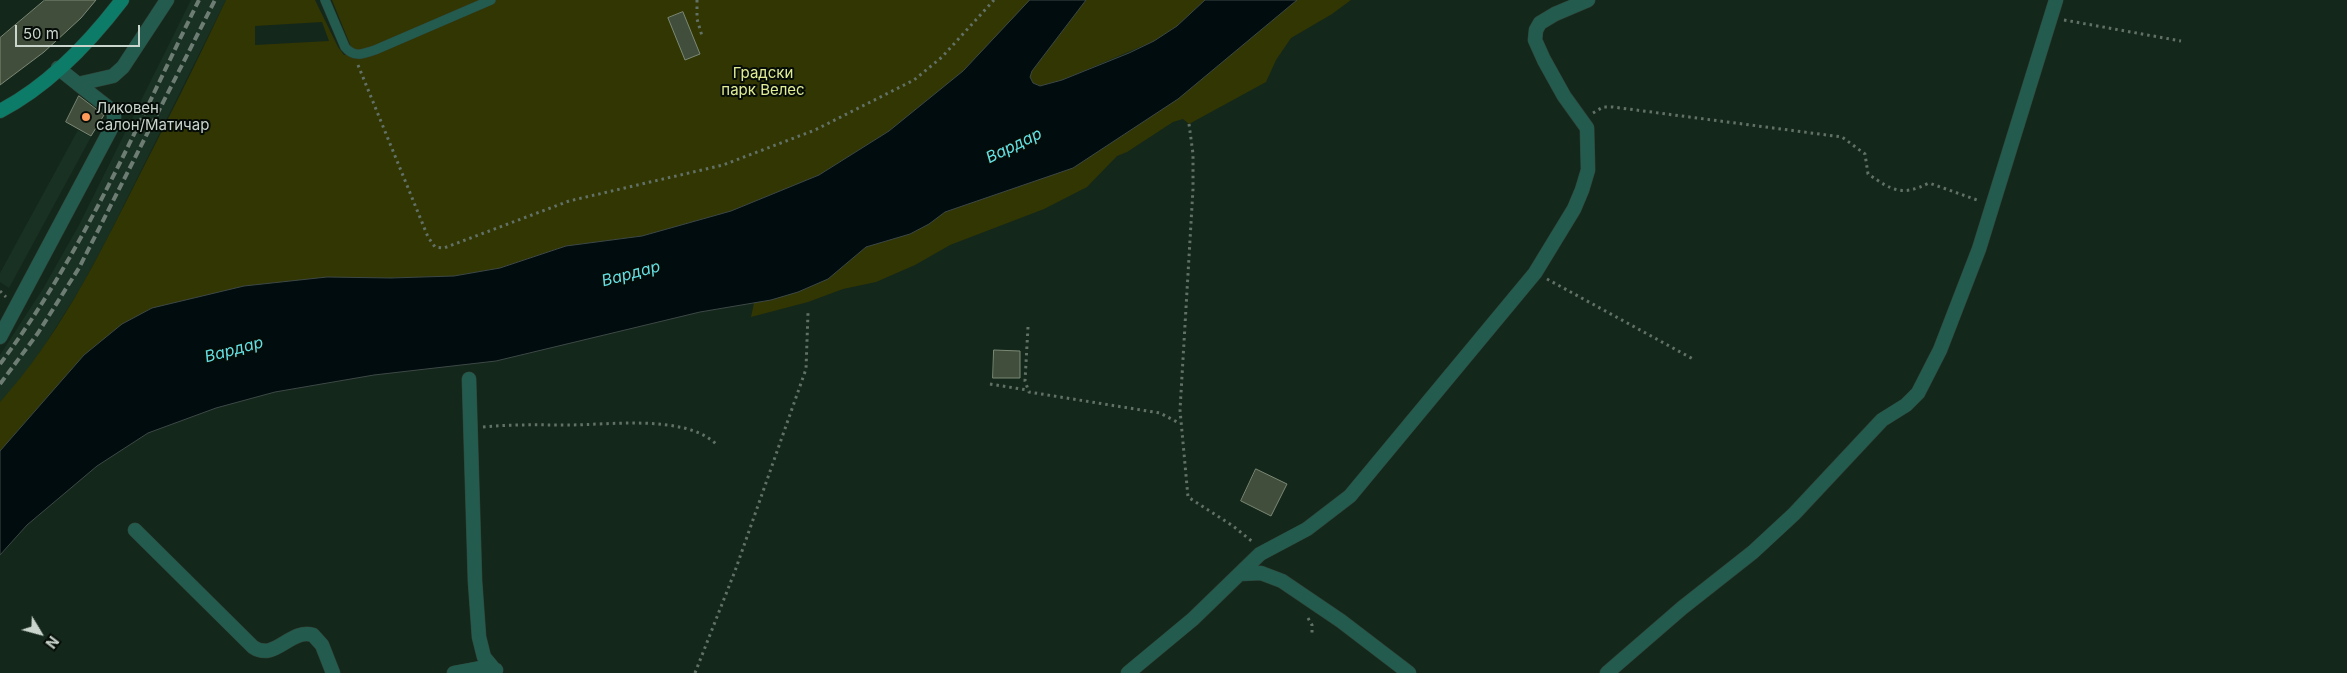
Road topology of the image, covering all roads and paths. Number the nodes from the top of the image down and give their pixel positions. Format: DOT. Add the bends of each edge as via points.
graph roads {
  1 [pos="122,0"];
  2 [pos="167,0"];
  3 [pos="324,0"];
  4 [pos="491,0"];
  5 [pos="698,0"];
  6 [pos="994,0"];
  7 [pos="1588,0"];
  8 [pos="2056,0"];
  9 [pos="2051,17"];
  10 [pos="702,36"];
  11 [pos="2181,41"];
  12 [pos="354,55"];
  13 [pos="58,68"];
  14 [pos="78,84"];
  15 [pos="0,111"];
  16 [pos="1189,124"];
  17 [pos="1587,128"];
  18 [pos="1993,207"];
  19 [pos="1535,273"];
  20 [pos="808,313"];
  21 [pos="1028,327"];
  22 [pos="0,337"];
  23 [pos="1693,359"];
  24 [pos="469,379"];
  25 [pos="990,384"];
  26 [pos="1028,390"];
  27 [pos="1180,423"];
  28 [pos="470,430"];
  29 [pos="716,444"];
  30 [pos="135,530"];
  31 [pos="1264,551"];
  32 [pos="1240,574"];
  33 [pos="1306,614"];
  34 [pos="1312,636"];
  35 [pos="498,671"];
  36 [pos="333,673"];
  37 [pos="454,673"];
  38 [pos="695,673"];
  39 [pos="1128,673"];
  40 [pos="1409,673"];
  41 [pos="1607,673"];
  1 -- 13 [label="main road" via="86,42"];
  2 -- 14 [label="street" via="123,67 113,76"];
  3 -- 12 [label="lane" via="341,40"];
  4 -- 12 [label="lane" via="375,50"];
  5 -- 10 [label="path" via="697,19"];
  6 -- 12 [label="path" via="927,71 897,90 815,130 722,166 569,201 441,248 434,246 428,237"];
  7 -- 17 [label="street" via="1540,23 1535,40 1564,96"];
  8 -- 9 [label="street"];
  9 -- 11 [label="path"];
  9 -- 18 [label="street"];
  13 -- 14 [label="street"];
  13 -- 15 [label="main road" via="15,103"];
  14 -- 22 [label="street" via="114,112 114,123"];
  16 -- 27 [label="path" via="1193,189"];
  17 -- 18 [label="path" via="1596,110 1614,107 1842,137 1865,154 1868,174 1890,188 1912,191 1929,183"];
  17 -- 19 [label="street" via="1588,170 1582,190"];
  18 -- 41 [label="street" via="1940,350 1913,399 1877,424 1794,514 1752,552"];
  19 -- 23 [label="path"];
  19 -- 31 [label="street" via="1361,485 1337,508 1307,529"];
  20 -- 38 [label="path" via="806,369 735,571"];
  21 -- 26 [label="path" via="1025,380"];
  24 -- 28 [label="street"];
  25 -- 26 [label="path"];
  26 -- 27 [label="path" via="1160,413"];
  27 -- 31 [label="path" via="1188,497"];
  28 -- 29 [label="path" via="515,424 637,424 690,430"];
  28 -- 35 [label="street" via="479,637 484,657"];
  30 -- 36 [label="street" via="253,647 268,652 300,635 313,635 325,650"];
  31 -- 32 [label="street"];
  32 -- 39 [label="street" via="1193,619"];
  32 -- 40 [label="street" via="1261,573 1282,581"];
  33 -- 34 [label="path" via="1312,625"];
  35 -- 37 [label="street" via="486,667"];
}
